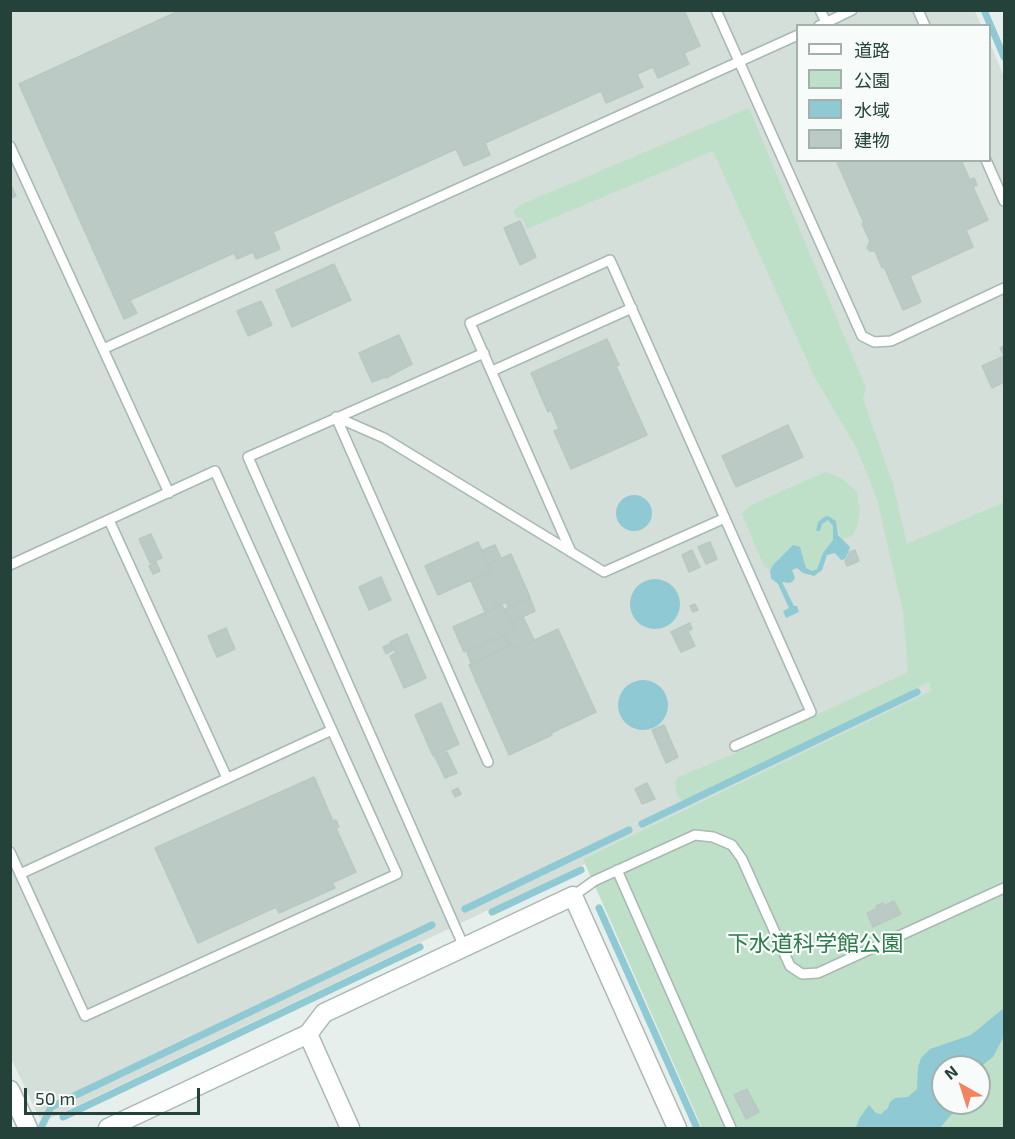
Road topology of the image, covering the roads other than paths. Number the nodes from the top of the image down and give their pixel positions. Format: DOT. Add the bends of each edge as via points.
graph roads {
  1 [pos="716,10"];
  2 [pos="820,10"];
  3 [pos="852,10"];
  4 [pos="918,10"];
  5 [pos="822,24"];
  6 [pos="924,24"];
  7 [pos="796,36"];
  8 [pos="739,62"];
  9 [pos="10,146"];
  10 [pos="987,162"];
  11 [pos="1005,201"];
  12 [pos="1005,288"];
  13 [pos="632,308"];
  14 [pos="103,349"];
  15 [pos="484,353"];
  16 [pos="492,371"];
  17 [pos="336,417"];
  18 [pos="169,492"];
  19 [pos="725,518"];
  20 [pos="109,520"];
  21 [pos="571,552"];
  22 [pos="10,565"];
  23 [pos="332,730"];
  24 [pos="735,746"];
  25 [pos="488,762"];
  26 [pos="227,778"];
  27 [pos="10,852"];
  28 [pos="617,870"];
  29 [pos="20,874"];
  30 [pos="1005,888"];
  31 [pos="573,896"];
  32 [pos="464,947"];
  33 [pos="308,1034"];
  34 [pos="10,1090"];
  35 [pos="28,1128"];
  36 [pos="108,1128"];
  37 [pos="350,1128"];
  38 [pos="676,1128"];
  39 [pos="732,1128"];
  1 -- 8 [label="lane"];
  2 -- 5 [label="lane"];
  3 -- 5 [label="lane"];
  4 -- 6 [label="lane"];
  7 -- 8 [label="lane"];
  8 -- 12 [label="lane" via="862,336 874,342 891,341"];
  8 -- 14 [label="lane"];
  9 -- 14 [label="lane"];
  10 -- 11 [label="lane"];
  13 -- 15 [label="lane" via="610,260 470,323"];
  13 -- 16 [label="lane"];
  13 -- 19 [label="lane"];
  14 -- 18 [label="lane"];
  15 -- 16 [label="lane"];
  15 -- 17 [label="lane"];
  16 -- 21 [label="lane"];
  17 -- 21 [label="lane" via="384,438"];
  17 -- 25 [label="lane"];
  17 -- 32 [label="lane" via="248,456"];
  18 -- 20 [label="lane"];
  18 -- 23 [label="lane" via="215,471"];
  19 -- 21 [label="lane" via="604,572"];
  19 -- 24 [label="lane" via="811,712"];
  20 -- 22 [label="lane"];
  20 -- 26 [label="lane"];
  23 -- 26 [label="lane"];
  23 -- 29 [label="lane" via="397,874 85,1016"];
  26 -- 29 [label="lane"];
  27 -- 29 [label="lane"];
  28 -- 30 [label="lane" via="695,835 732,845 790,966 802,974 818,973"];
  28 -- 31 [label="lane" via="594,880"];
  28 -- 39 [label="lane"];
  31 -- 32 [label="street"];
  31 -- 38 [label="street"];
  32 -- 33 [label="street" via="324,1013"];
  33 -- 36 [label="street"];
  33 -- 37 [label="street"];
  34 -- 35 [label="street"];
}
